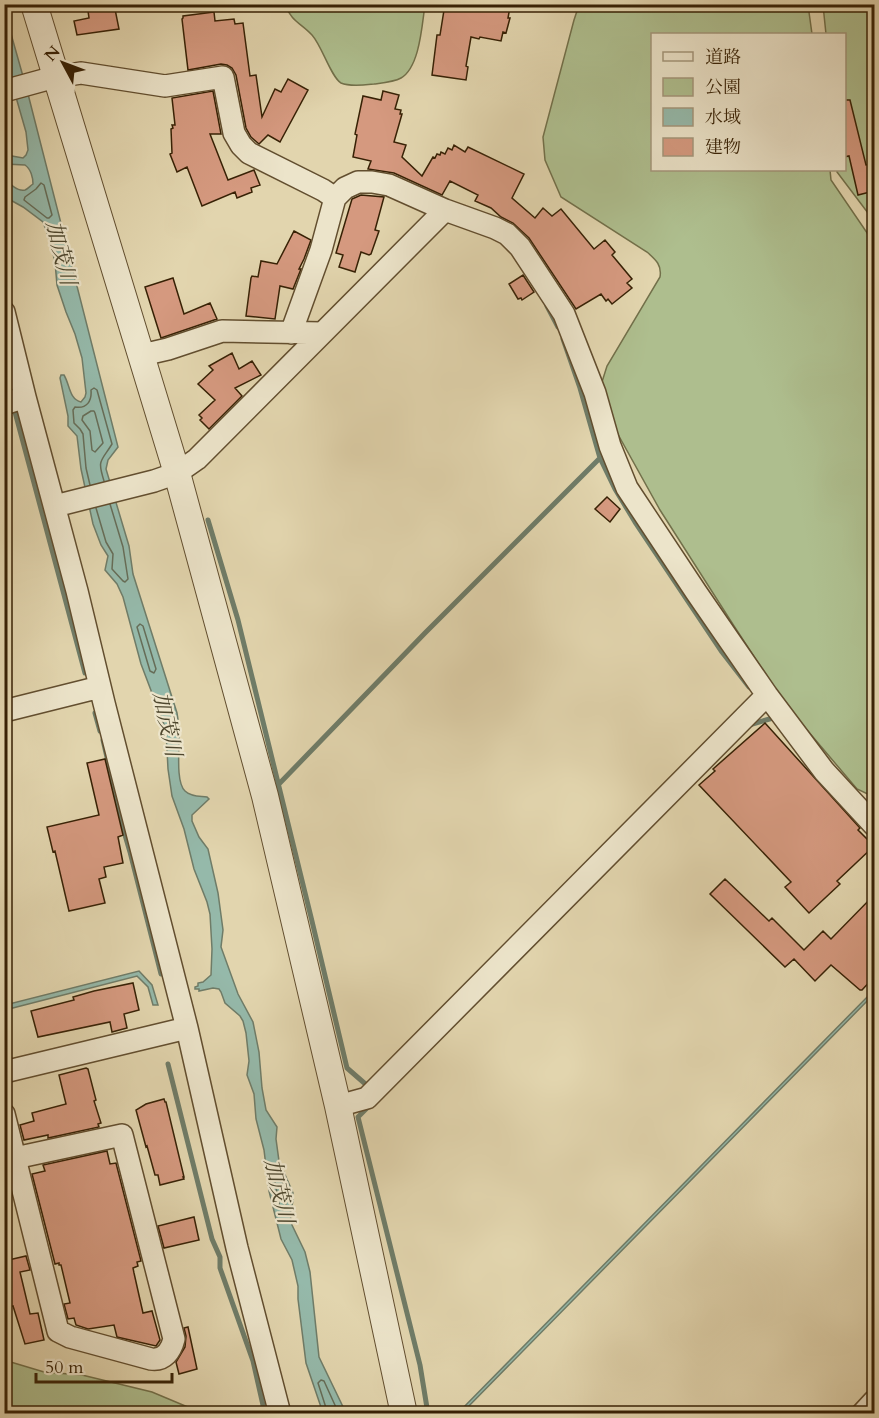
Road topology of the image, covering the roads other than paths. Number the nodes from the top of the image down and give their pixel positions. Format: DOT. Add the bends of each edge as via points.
graph roads {
  1 [pos="34,4"];
  2 [pos="47,79"];
  3 [pos="4,91"];
  4 [pos="335,198"];
  5 [pos="445,210"];
  6 [pos="4,312"];
  7 [pos="291,333"];
  8 [pos="322,333"];
  9 [pos="142,355"];
  10 [pos="25,397"];
  11 [pos="4,404"];
  12 [pos="166,478"];
  13 [pos="62,504"];
  14 [pos="100,687"];
  15 [pos="767,695"];
  16 [pos="4,711"];
  17 [pos="874,825"];
  18 [pos="187,1028"];
  19 [pos="4,1072"];
  20 [pos="338,1106"];
  21 [pos="4,1114"];
  22 [pos="10,1159"];
  23 [pos="874,1401"];
  24 [pos="280,1413"];
  25 [pos="404,1413"];
  26 [pos="862,1413"];
  1 -- 2 [label="street"];
  2 -- 3 [label="street"];
  2 -- 4 [label="street" via="81,73 165,86 223,77 234,133 241,146"];
  2 -- 9 [label="street"];
  4 -- 5 [label="street" via="358,182 372,182 389,185"];
  4 -- 7 [label="street"];
  5 -- 8 [label="street"];
  5 -- 15 [label="street" via="507,234 528,258 564,314 627,488"];
  6 -- 10 [label="street"];
  7 -- 8 [label="street"];
  7 -- 9 [label="street" via="222,331"];
  8 -- 12 [label="street" via="197,459"];
  9 -- 12 [label="street"];
  10 -- 11 [label="street"];
  10 -- 13 [label="street"];
  12 -- 13 [label="street"];
  12 -- 20 [label="street" via="265,796"];
  13 -- 14 [label="street" via="77,591"];
  14 -- 16 [label="street"];
  14 -- 18 [label="street"];
  15 -- 17 [label="street" via="824,771"];
  15 -- 20 [label="street" via="367,1098"];
  18 -- 19 [label="street"];
  18 -- 24 [label="street" via="237,1248"];
  20 -- 25 [label="street"];
  21 -- 22 [label="street"];
  22 -- 22 [label="street" via="122,1135 174,1339 163,1357 151,1359 70,1338 58,1331"];
  23 -- 26 [label="street"];
}
